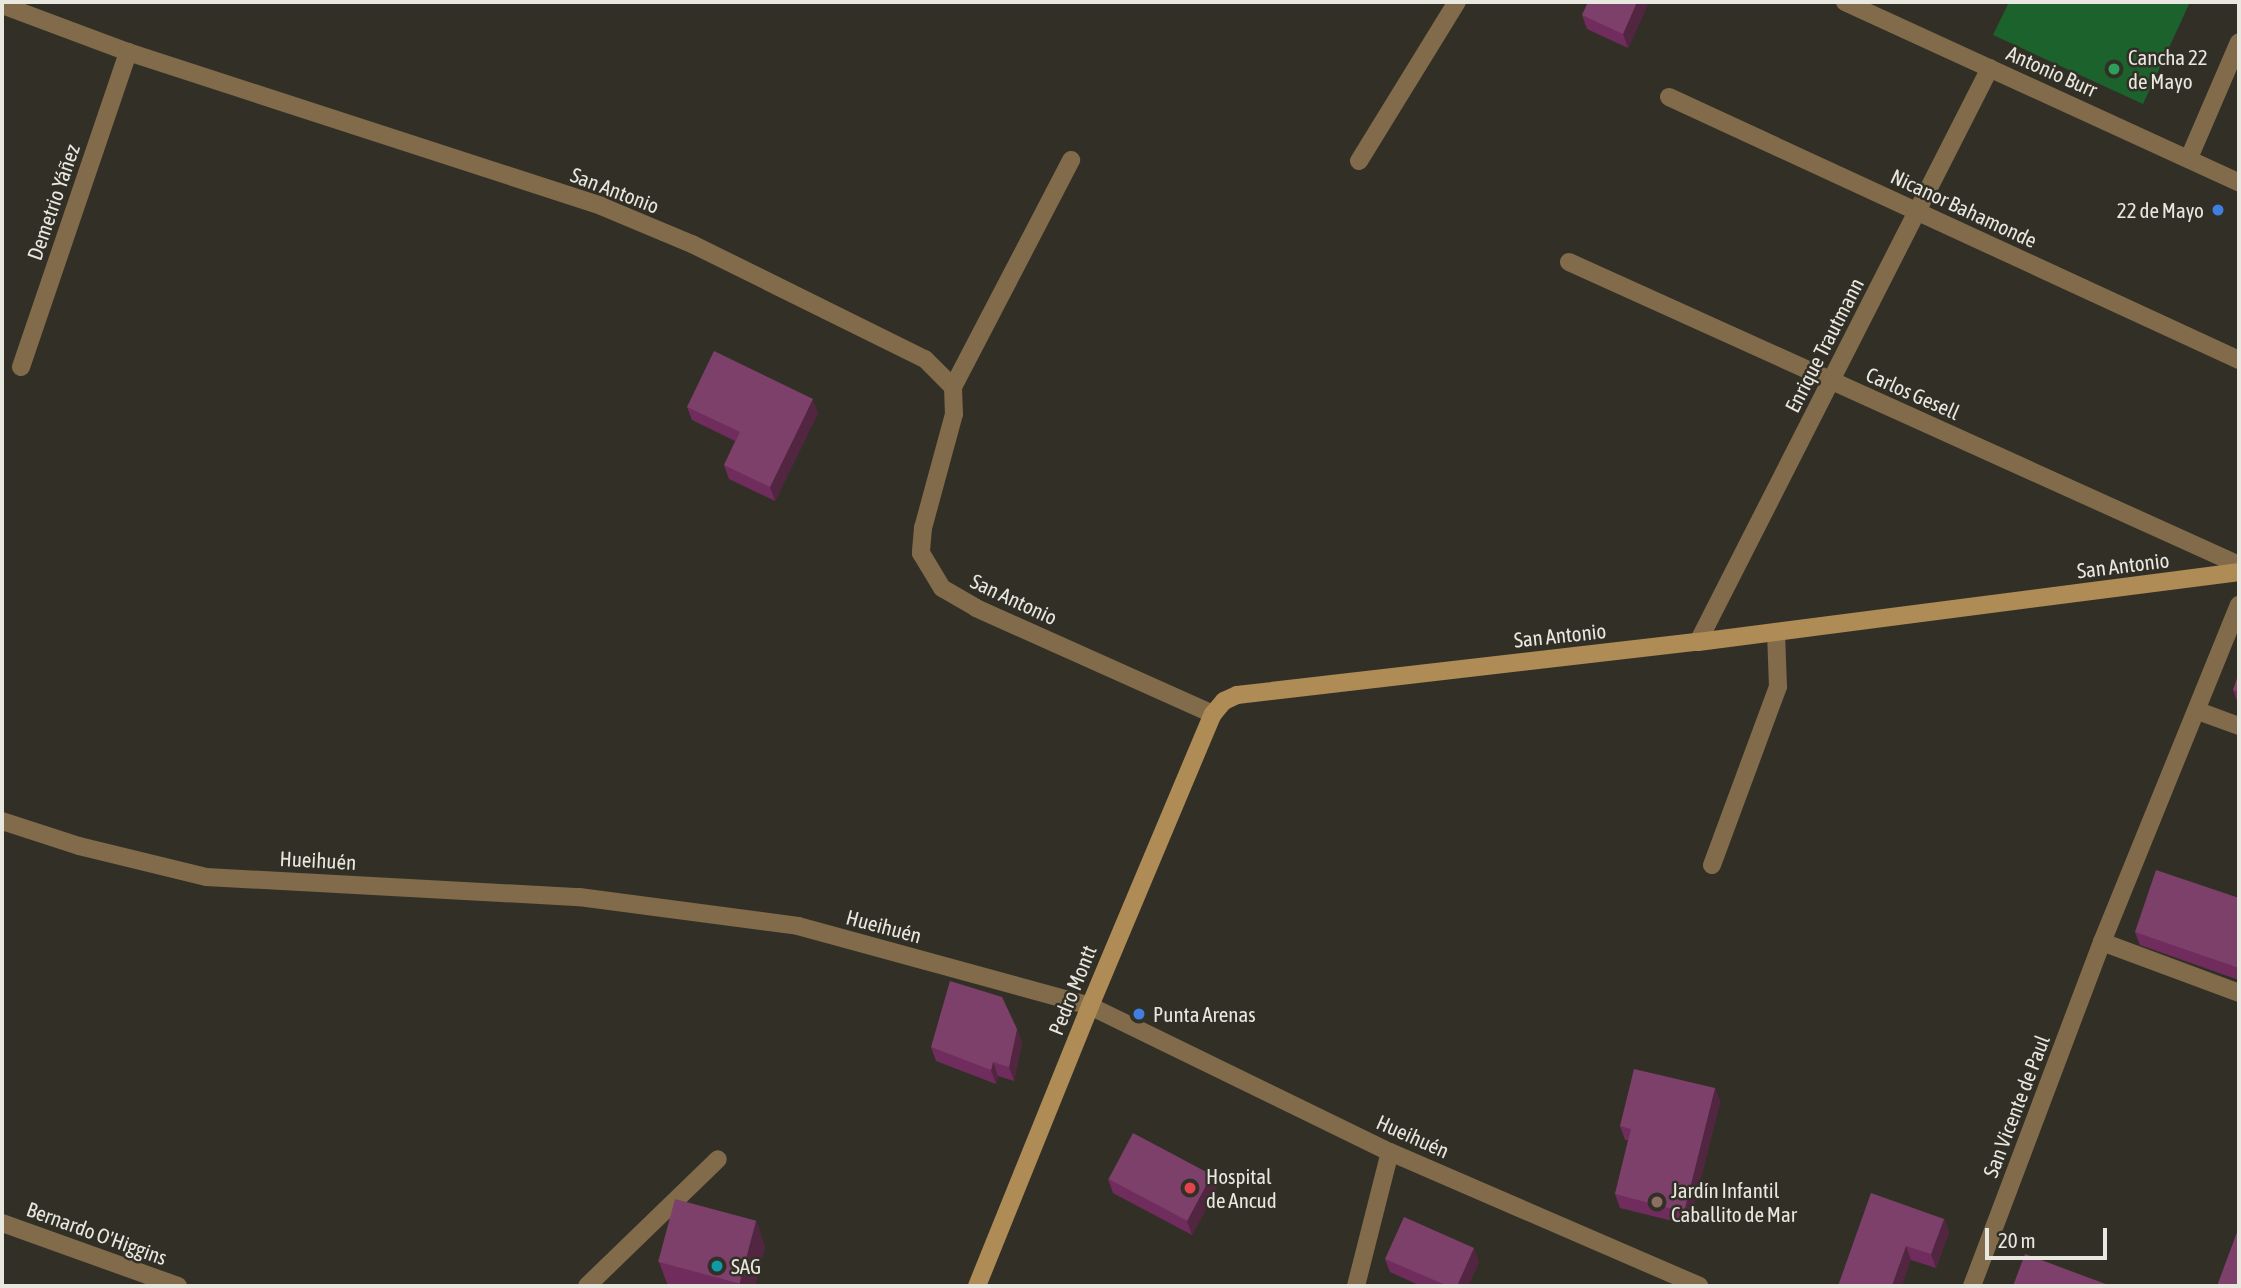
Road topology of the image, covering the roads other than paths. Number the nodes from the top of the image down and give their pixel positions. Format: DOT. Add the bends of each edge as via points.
graph roads {
  1 [pos="1457,2"];
  2 [pos="1845,2"];
  3 [pos="2,5"];
  4 [pos="2239,42"];
  5 [pos="128,52"];
  6 [pos="1990,68"];
  7 [pos="1669,97"];
  8 [pos="2189,158"];
  9 [pos="1071,160"];
  10 [pos="1359,161"];
  11 [pos="2239,182"];
  12 [pos="1917,211"];
  13 [pos="1569,262"];
  14 [pos="2239,360"];
  15 [pos="21,367"];
  16 [pos="1831,381"];
  17 [pos="953,387"];
  18 [pos="2239,565"];
  19 [pos="2239,572"];
  20 [pos="2239,605"];
  21 [pos="1776,632"];
  22 [pos="1698,642"];
  23 [pos="2198,711"];
  24 [pos="1213,714"];
  25 [pos="2239,726"];
  26 [pos="2,821"];
  27 [pos="1712,865"];
  28 [pos="2102,942"];
  29 [pos="2239,993"];
  30 [pos="1090,1006"];
  31 [pos="1390,1152"];
  32 [pos="718,1159"];
  33 [pos="2,1223"];
  34 [pos="178,1286"];
  35 [pos="587,1286"];
  36 [pos="977,1286"];
  37 [pos="1356,1286"];
  38 [pos="1699,1286"];
  39 [pos="1972,1286"];
  1 -- 10 [label="street"];
  2 -- 6 [label="street, Antonio Burr"];
  3 -- 5 [label="street, San Antonio"];
  4 -- 8 [label="street"];
  5 -- 15 [label="street, Demetrio Yáñez"];
  5 -- 17 [label="street, San Antonio" via="601,206 692,244 925,359"];
  6 -- 8 [label="street, Antonio Burr"];
  6 -- 12 [label="street, Enrique Trautmann"];
  7 -- 12 [label="street, Nicanor Bahamonde"];
  8 -- 11 [label="street, Antonio Burr"];
  9 -- 17 [label="street"];
  12 -- 14 [label="street, Nicanor Bahamonde"];
  12 -- 16 [label="street, Enrique Trautmann"];
  13 -- 16 [label="street, Carlos Gesell"];
  16 -- 18 [label="street, Carlos Gesell"];
  16 -- 22 [label="street, Enrique Trautmann"];
  17 -- 24 [label="street, San Antonio" via="952,423 923,528 921,553 942,589"];
  19 -- 21 [label="street, San Antonio"];
  20 -- 23 [label="street, San Vicente de Paul"];
  21 -- 22 [label="street, San Antonio"];
  21 -- 27 [label="street" via="1778,687"];
  22 -- 24 [label="street, San Antonio" via="1237,695"];
  23 -- 25 [label="street"];
  23 -- 28 [label="street, San Vicente de Paul"];
  24 -- 30 [label="street, Pedro Montt"];
  26 -- 30 [label="street, Hueihuén" via="79,846 206,877 579,897 798,926"];
  28 -- 29 [label="street"];
  28 -- 39 [label="street, San Vicente de Paul"];
  30 -- 31 [label="street, Hueihuén"];
  30 -- 36 [label="street, Pedro Montt"];
  31 -- 37 [label="street"];
  31 -- 38 [label="street, Hueihuén"];
  32 -- 35 [label="street"];
  33 -- 34 [label="street, Bernardo O'Higgins"];
}
